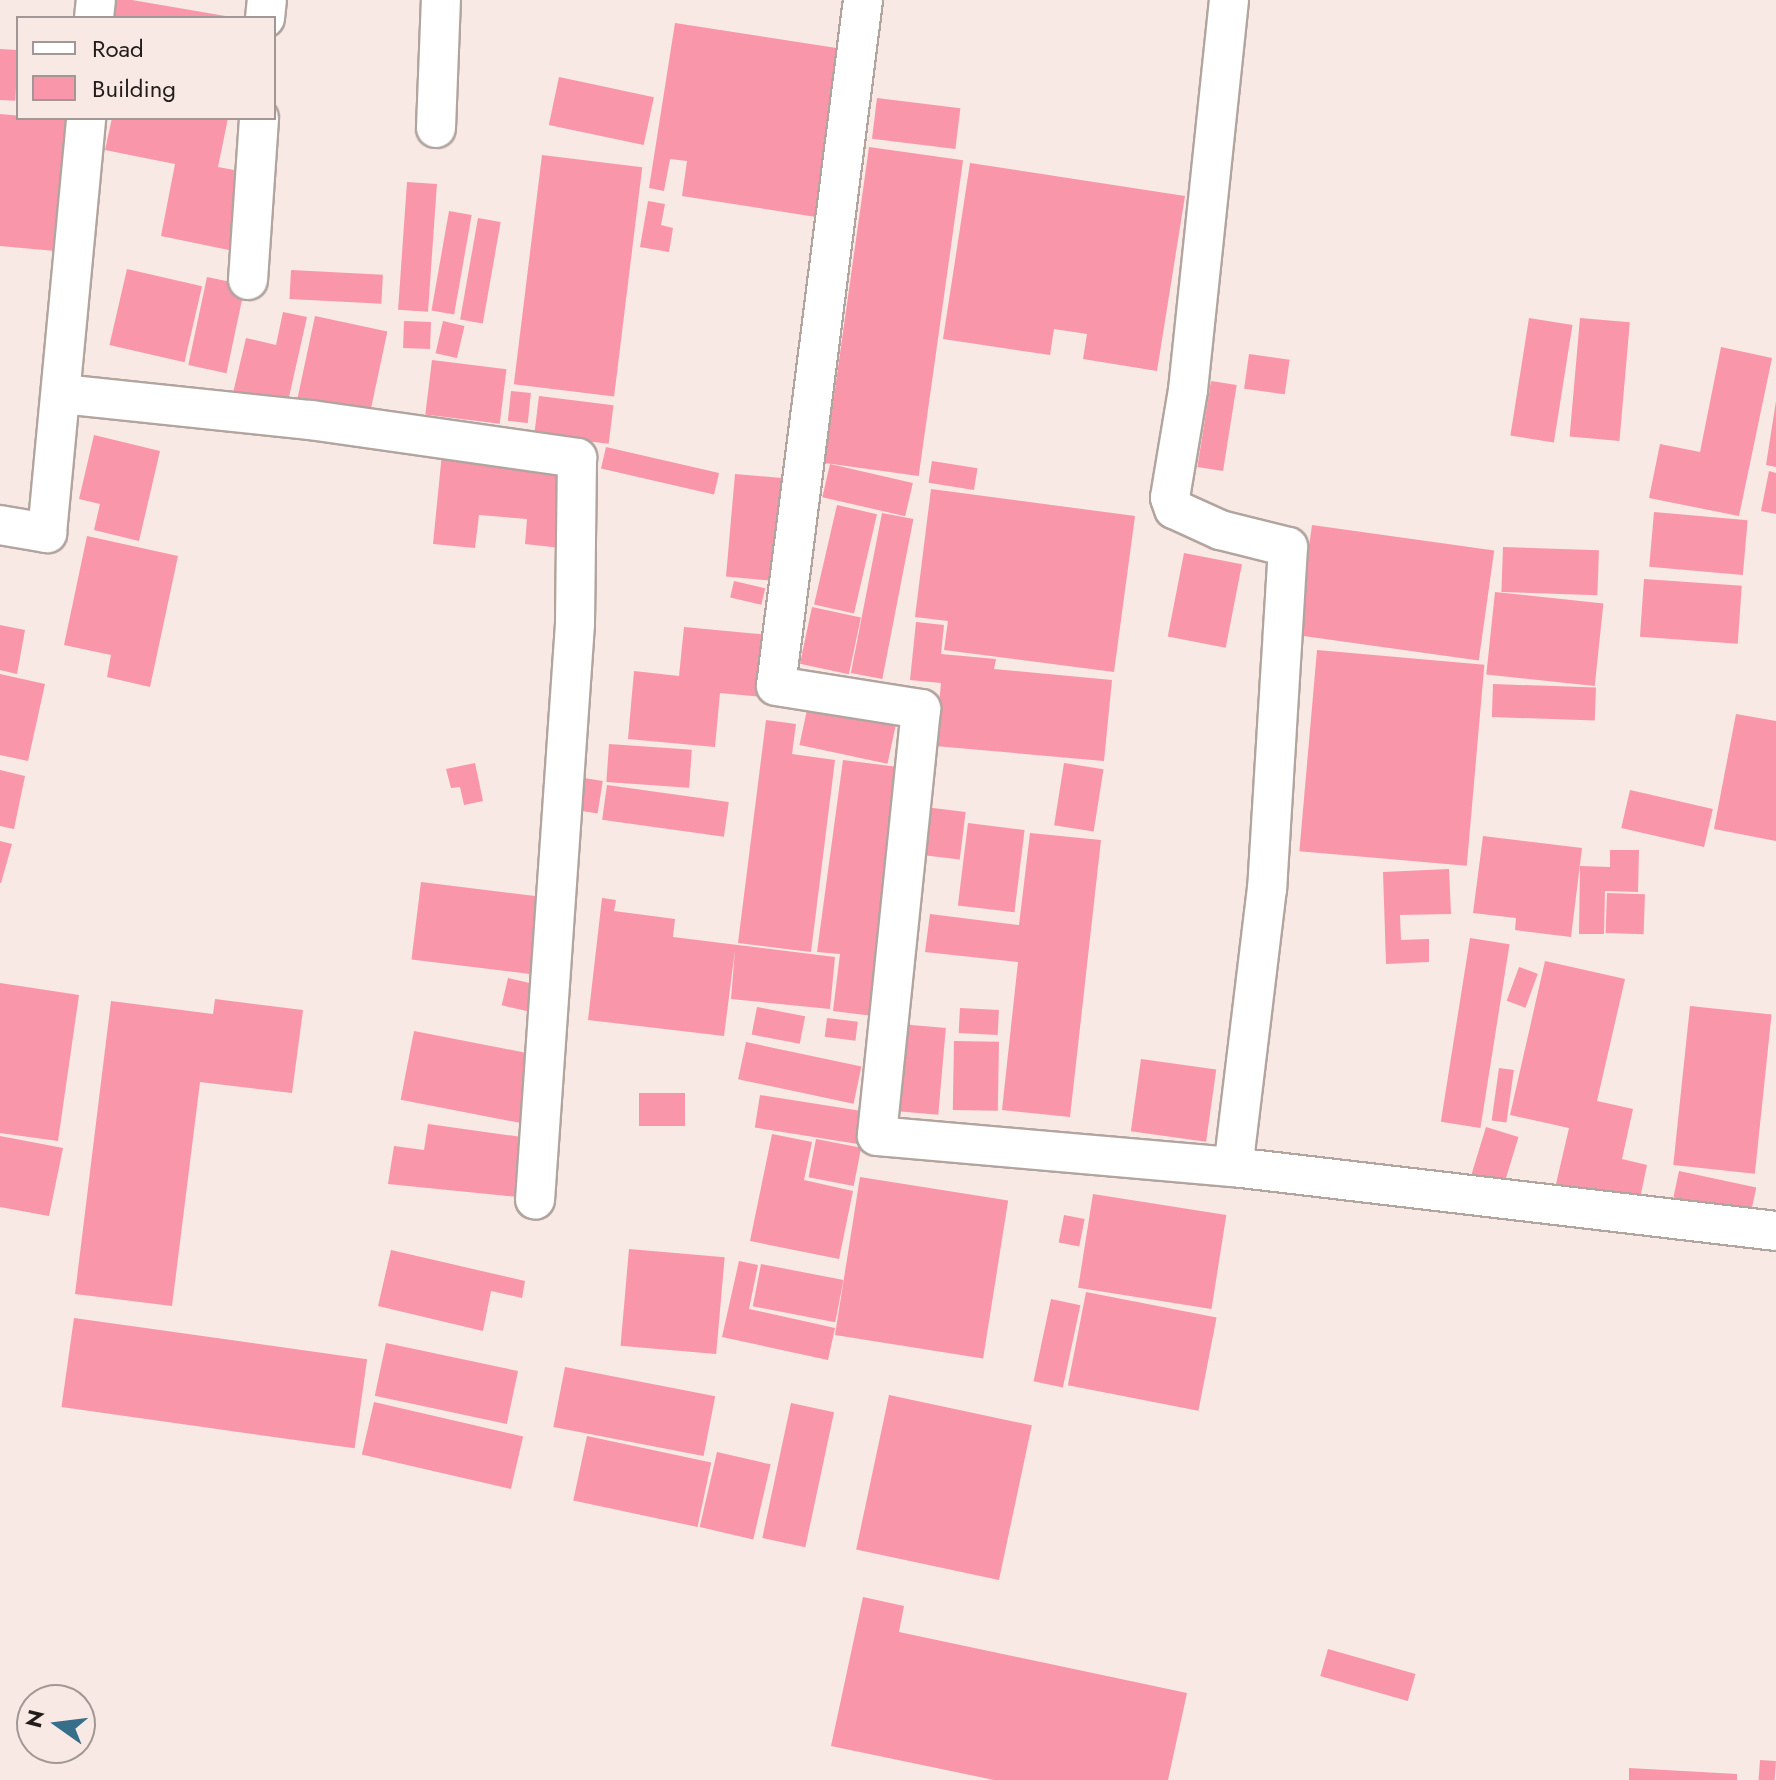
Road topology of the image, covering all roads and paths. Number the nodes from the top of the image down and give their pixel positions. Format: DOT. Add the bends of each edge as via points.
graph roads {
  1 [pos="441,0"];
  2 [pos="863,0"];
  3 [pos="1229,0"];
  4 [pos="86,120"];
  5 [pos="259,120"];
  6 [pos="436,128"];
  7 [pos="248,280"];
  8 [pos="62,394"];
  9 [pos="0,525"];
  10 [pos="1233,1167"];
  11 [pos="535,1200"];
  12 [pos="1776,1231"];
  1 -- 6 [label="street"];
  2 -- 10 [label="street" via="776,686 921,709 877,1136"];
  3 -- 10 [label="street" via="1188,390 1170,498 1174,509 1220,530 1288,547 1267,888"];
  4 -- 8 [label="street"];
  5 -- 7 [label="street"];
  8 -- 9 [label="street" via="47,533"];
  8 -- 11 [label="street" via="311,420 577,458 575,624"];
  10 -- 12 [label="street"];
}
